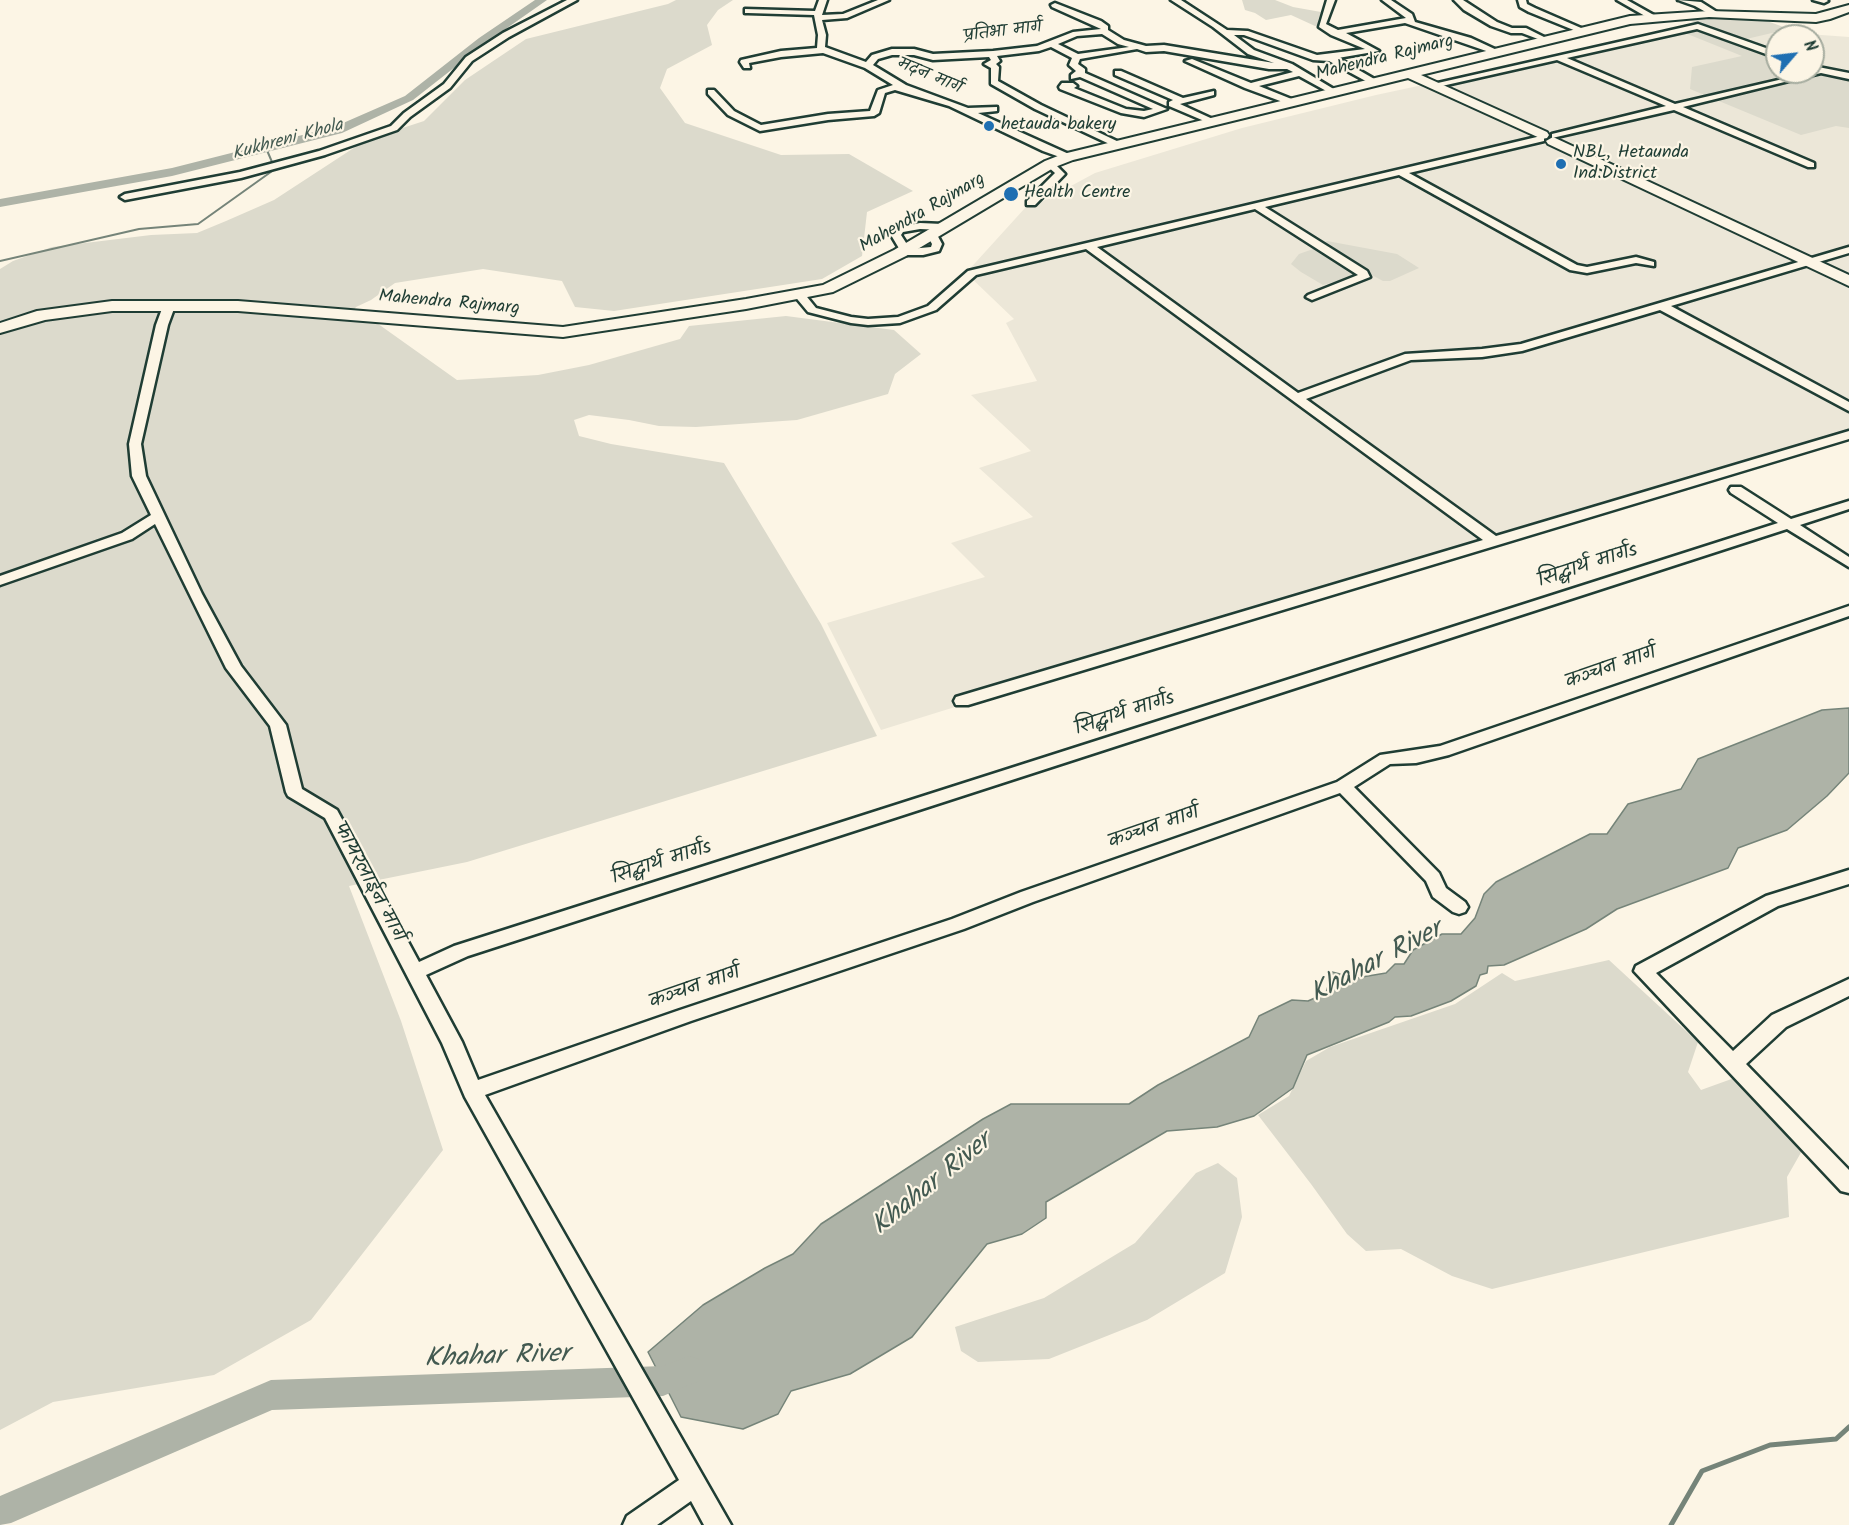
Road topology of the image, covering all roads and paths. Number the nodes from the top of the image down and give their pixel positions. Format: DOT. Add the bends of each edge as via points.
graph roads {
  1 [pos="573,0"];
  2 [pos="823,0"];
  3 [pos="885,0"];
  4 [pos="1072,0"];
  5 [pos="1175,0"];
  6 [pos="1331,0"];
  7 [pos="1386,0"];
  8 [pos="1458,0"];
  9 [pos="1522,0"];
  10 [pos="1621,0"];
  11 [pos="1682,0"];
  12 [pos="1817,0"];
  13 [pos="1824,1"];
  14 [pos="1849,8"];
  15 [pos="748,11"];
  16 [pos="1716,14"];
  17 [pos="818,15"];
  18 [pos="1675,16"];
  19 [pos="1655,18"];
  20 [pos="1406,20"];
  21 [pos="1698,26"];
  22 [pos="1104,31"];
  23 [pos="1584,31"];
  24 [pos="1224,32"];
  25 [pos="1334,33"];
  26 [pos="1546,40"];
  27 [pos="1052,44"];
  28 [pos="1278,46"];
  29 [pos="1150,48"];
  30 [pos="824,50"];
  31 [pos="1250,51"];
  32 [pos="1495,51"];
  33 [pos="1765,51"];
  34 [pos="987,54"];
  35 [pos="1077,57"];
  36 [pos="1558,57"];
  37 [pos="1316,58"];
  38 [pos="1331,58"];
  39 [pos="747,66"];
  40 [pos="868,66"];
  41 [pos="1288,66"];
  42 [pos="1825,72"];
  43 [pos="1299,73"];
  44 [pos="1408,73"];
  45 [pos="1080,74"];
  46 [pos="1146,74"];
  47 [pos="1849,76"];
  48 [pos="1130,78"];
  49 [pos="1096,81"];
  50 [pos="1373,82"];
  51 [pos="1765,83"];
  52 [pos="1177,84"];
  53 [pos="1250,85"];
  54 [pos="1433,85"];
  55 [pos="1155,89"];
  56 [pos="1233,90"];
  57 [pos="1333,92"];
  58 [pos="919,93"];
  59 [pos="1211,93"];
  60 [pos="1177,102"];
  61 [pos="1291,102"];
  62 [pos="1158,107"];
  63 [pos="1675,107"];
  64 [pos="994,109"];
  65 [pos="966,111"];
  66 [pos="1212,121"];
  67 [pos="760,128"];
  68 [pos="1548,138"];
  69 [pos="1118,145"];
  70 [pos="1068,157"];
  71 [pos="1050,164"];
  72 [pos="1811,165"];
  73 [pos="1402,173"];
  74 [pos="125,197"];
  75 [pos="1031,203"];
  76 [pos="1258,207"];
  77 [pos="1090,247"];
  78 [pos="1849,250"];
  79 [pos="1808,262"];
  80 [pos="1650,264"];
  81 [pos="1849,281"];
  82 [pos="799,294"];
  83 [pos="1312,297"];
  84 [pos="169,306"];
  85 [pos="1662,306"];
  86 [pos="0,328"];
  87 [pos="1296,398"];
  88 [pos="1849,407"];
  89 [pos="1849,435"];
  90 [pos="1736,490"];
  91 [pos="1845,511"];
  92 [pos="158,516"];
  93 [pos="1789,524"];
  94 [pos="1495,542"];
  95 [pos="1849,563"];
  96 [pos="0,581"];
  97 [pos="1849,611"];
  98 [pos="962,701"];
  99 [pos="1342,786"];
  100 [pos="1849,877"];
  101 [pos="1459,907"];
  102 [pos="416,971"];
  103 [pos="1849,987"];
  104 [pos="1733,1064"];
  105 [pos="472,1091"];
  106 [pos="1849,1184"];
  107 [pos="694,1484"];
  108 [pos="636,1525"];
  109 [pos="718,1525"];
  1 -- 74 [label="street" via="469,59 447,86 394,128 241,175"];
  2 -- 17 [label="street"];
  3 -- 17 [label="street" via="844,16"];
  4 -- 22 [label="street, प्रतिभा मार्ग" via="1055,4 1098,23"];
  5 -- 24 [label="street"];
  6 -- 25 [label="street" via="1322,26"];
  7 -- 20 [label="street" via="1409,16"];
  8 -- 26 [label="street" via="1494,24"];
  9 -- 23 [label="street" via="1532,10"];
  10 -- 19 [label="street"];
  11 -- 16 [label="street"];
  12 -- 13 [label="street"];
  14 -- 16 [label="highway, Mahendra Rajmarg" via="1816,18"];
  15 -- 17 [label="street"];
  16 -- 18 [label="highway, Mahendra Rajmarg"];
  17 -- 30 [label="street"];
  18 -- 19 [label="highway, Mahendra Rajmarg"];
  18 -- 21 [label="street"];
  19 -- 23 [label="highway, Mahendra Rajmarg"];
  20 -- 25 [label="street"];
  20 -- 32 [label="street"];
  21 -- 33 [label="street"];
  21 -- 36 [label="street"];
  22 -- 27 [label="street, प्रतिभा मार्ग" via="1076,34"];
  22 -- 29 [label="street" via="1121,42"];
  23 -- 26 [label="highway, Mahendra Rajmarg"];
  24 -- 28 [label="street" via="1245,33"];
  24 -- 31 [label="street"];
  25 -- 38 [label="street" via="1375,51"];
  26 -- 32 [label="highway, Mahendra Rajmarg"];
  27 -- 34 [label="street, प्रतिभा मार्ग"];
  27 -- 35 [label="street"];
  28 -- 31 [label="street"];
  28 -- 37 [label="street"];
  29 -- 35 [label="street"];
  29 -- 41 [label="street"];
  29 -- 53 [label="street"];
  30 -- 39 [label="street" via="744,62"];
  30 -- 40 [label="street, मदन मार्ग"];
  31 -- 37 [label="street" via="1277,60"];
  31 -- 41 [label="street"];
  32 -- 44 [label="highway, Mahendra Rajmarg"];
  34 -- 40 [label="street, प्रतिभा मार्ग" via="933,57 892,52 875,57"];
  34 -- 69 [label="street" via="996,56 996,61 988,64 995,68 994,82"];
  35 -- 45 [label="street" via="1073,65 1080,69"];
  36 -- 54 [label="street"];
  36 -- 63 [label="street"];
  37 -- 38 [label="street"];
  38 -- 50 [label="street"];
  40 -- 58 [label="street, मदन मार्ग"];
  41 -- 43 [label="street"];
  42 -- 47 [label="street"];
  43 -- 53 [label="street"];
  43 -- 57 [label="street"];
  44 -- 50 [label="highway, Mahendra Rajmarg"];
  44 -- 54 [label="highway"];
  45 -- 49 [label="street"];
  45 -- 62 [label="street" via="1069,80 1072,88 1124,111 1144,114 1162,109"];
  46 -- 48 [label="street"];
  48 -- 49 [label="street" via="1119,74"];
  48 -- 55 [label="street"];
  49 -- 62 [label="street"];
  50 -- 57 [label="highway, Mahendra Rajmarg"];
  51 -- 63 [label="street"];
  52 -- 55 [label="street"];
  53 -- 56 [label="street"];
  53 -- 61 [label="street"];
  54 -- 68 [label="highway"];
  55 -- 60 [label="street"];
  57 -- 61 [label="highway, Mahendra Rajmarg"];
  58 -- 65 [label="street, मदन मार्ग"];
  58 -- 67 [label="street" via="891,87 881,92 874,113"];
  59 -- 60 [label="street"];
  60 -- 62 [label="street"];
  60 -- 66 [label="street"];
  61 -- 66 [label="highway, Mahendra Rajmarg"];
  63 -- 68 [label="street"];
  63 -- 72 [label="street"];
  64 -- 65 [label="street"];
  65 -- 70 [label="street, मदन मार्ग"];
  66 -- 69 [label="highway, Mahendra Rajmarg"];
  67 -- 67 [label="street" via="731,113 711,92 708,97 724,115 749,128"];
  68 -- 73 [label="street"];
  68 -- 79 [label="highway"];
  69 -- 70 [label="highway, Mahendra Rajmarg"];
  70 -- 71 [label="highway, Mahendra Rajmarg"];
  71 -- 75 [label="street" via="1060,174"];
  71 -- 82 [label="highway, Mahendra Rajmarg" via="902,251 827,289"];
  73 -- 76 [label="street"];
  73 -- 80 [label="street" via="1574,268 1587,270 1636,261"];
  76 -- 77 [label="street"];
  76 -- 83 [label="street" via="1365,277"];
  77 -- 82 [label="street" via="996,269 963,281 932,308 900,320 851,321 812,310"];
  77 -- 87 [label="street"];
  78 -- 79 [label="street"];
  79 -- 81 [label="highway"];
  79 -- 85 [label="street"];
  82 -- 84 [label="highway, Mahendra Rajmarg" via="563,332 238,306"];
  84 -- 86 [label="highway, Mahendra Rajmarg" via="112,306 43,315"];
  84 -- 92 [label="street, फायरलाईन मार्ग" via="135,444 139,476"];
  85 -- 87 [label="street" via="1522,347 1409,357"];
  85 -- 88 [label="street"];
  87 -- 94 [label="street"];
  89 -- 94 [label="street"];
  90 -- 93 [label="street"];
  91 -- 93 [label="street, सिद्धार्थ मार्गs"];
  92 -- 96 [label="street" via="127,536"];
  92 -- 102 [label="street, फायरलाईन मार्ग" via="234,668 278,725 294,792 331,814"];
  93 -- 95 [label="street"];
  93 -- 102 [label="street, सिद्धार्थ मार्गs" via="461,951"];
  94 -- 98 [label="street"];
  97 -- 99 [label="street, कञ्चन मार्ग" via="1443,752 1386,759"];
  99 -- 101 [label="street" via="1433,878 1439,892"];
  99 -- 105 [label="street, कञ्चन मार्ग" via="958,924"];
  100 -- 104 [label="street" via="1772,901 1643,971"];
  102 -- 105 [label="street, फायरलाईन मार्ग"];
  103 -- 104 [label="street" via="1779,1021"];
  104 -- 106 [label="street"];
  105 -- 107 [label="street, फायरलाईन मार्ग"];
  107 -- 108 [label="street"];
  107 -- 109 [label="street"];
}
